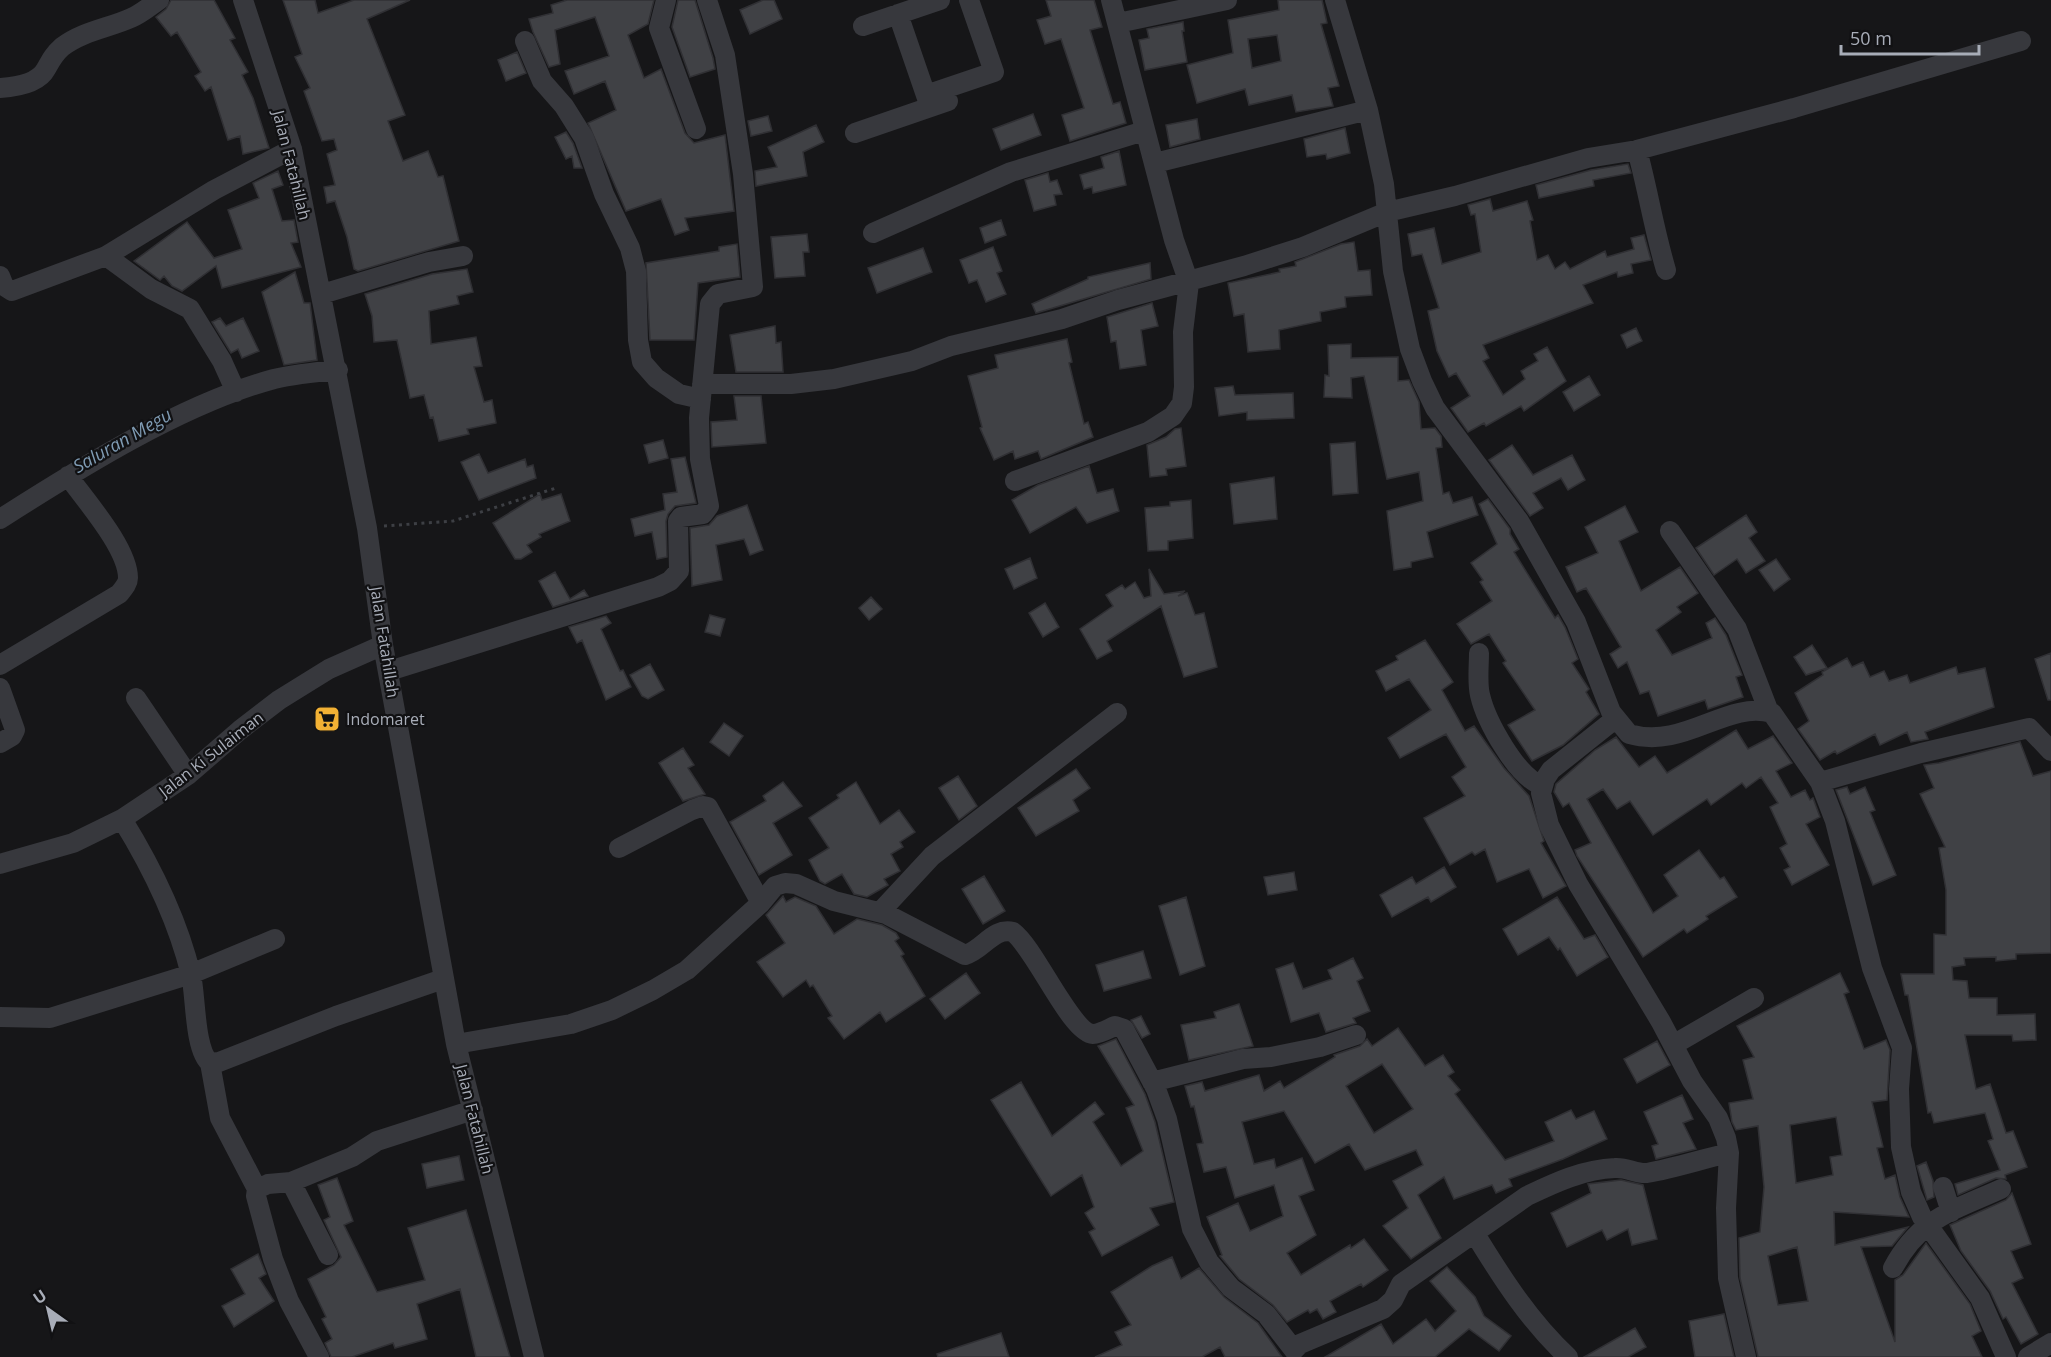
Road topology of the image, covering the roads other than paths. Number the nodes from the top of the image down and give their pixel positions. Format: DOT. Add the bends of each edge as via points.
graph roads {
  1 [pos="159,0"];
  2 [pos="243,0"];
  3 [pos="666,0"];
  4 [pos="707,0"];
  5 [pos="939,0"];
  6 [pos="969,0"];
  7 [pos="1111,0"];
  8 [pos="1227,0"];
  9 [pos="1335,0"];
  10 [pos="898,14"];
  11 [pos="1118,23"];
  12 [pos="863,26"];
  13 [pos="525,41"];
  14 [pos="2021,41"];
  15 [pos="0,88"];
  16 [pos="928,101"];
  17 [pos="1368,110"];
  18 [pos="696,129"];
  19 [pos="1144,131"];
  20 [pos="855,133"];
  21 [pos="292,149"];
  22 [pos="1636,150"];
  23 [pos="1155,163"];
  24 [pos="1387,212"];
  25 [pos="873,233"];
  26 [pos="106,255"];
  27 [pos="463,256"];
  28 [pos="1666,270"];
  29 [pos="0,276"];
  30 [pos="1189,283"];
  31 [pos="322,294"];
  32 [pos="338,370"];
  33 [pos="233,387"];
  34 [pos="701,391"];
  35 [pos="68,476"];
  36 [pos="1015,481"];
  37 [pos="0,519"];
  38 [pos="1670,531"];
  39 [pos="383,645"];
  40 [pos="1479,653"];
  41 [pos="0,665"];
  42 [pos="389,671"];
  43 [pos="0,688"];
  44 [pos="136,698"];
  45 [pos="1769,712"];
  46 [pos="1117,713"];
  47 [pos="1615,719"];
  48 [pos="0,743"];
  49 [pos="2051,751"];
  50 [pos="188,775"];
  51 [pos="1820,782"];
  52 [pos="1543,786"];
  53 [pos="122,819"];
  54 [pos="619,848"];
  55 [pos="0,864"];
  56 [pos="761,903"];
  57 [pos="880,912"];
  58 [pos="275,939"];
  59 [pos="191,974"];
  60 [pos="444,979"];
  61 [pos="1754,998"];
  62 [pos="0,1017"];
  63 [pos="1356,1035"];
  64 [pos="456,1044"];
  65 [pos="1673,1045"];
  66 [pos="210,1063"];
  67 [pos="1152,1082"];
  68 [pos="473,1110"];
  69 [pos="1729,1153"];
  70 [pos="291,1182"];
  71 [pos="1943,1187"];
  72 [pos="257,1189"];
  73 [pos="2001,1189"];
  74 [pos="1951,1212"];
  75 [pos="1928,1223"];
  76 [pos="1475,1234"];
  77 [pos="328,1255"];
  78 [pos="1893,1268"];
  79 [pos="2051,1343"];
  80 [pos="1293,1354"];
  81 [pos="319,1357"];
  82 [pos="534,1357"];
  83 [pos="1569,1357"];
  84 [pos="1746,1357"];
  85 [pos="2006,1357"];
  86 [pos="2028,1357"];
  1 -- 15 [label="street" via="133,17 64,46 36,79"];
  2 -- 21 [label="street, Jalan Fatahillah"];
  3 -- 18 [label="street" via="659,28"];
  4 -- 34 [label="street" via="725,55 743,174 753,287 712,298"];
  5 -- 10 [label="street"];
  6 -- 16 [label="street" via="994,72 946,88"];
  7 -- 11 [label="street"];
  8 -- 11 [label="street"];
  9 -- 17 [label="street"];
  10 -- 12 [label="street"];
  10 -- 16 [label="street"];
  11 -- 19 [label="street"];
  13 -- 34 [label="street" via="542,81 584,138 604,194 630,248 636,271 642,362 656,378 680,394"];
  14 -- 22 [label="street"];
  16 -- 20 [label="street"];
  17 -- 23 [label="street"];
  17 -- 24 [label="street"];
  19 -- 23 [label="street"];
  19 -- 25 [label="street" via="1011,172"];
  21 -- 26 [label="street"];
  21 -- 31 [label="street, Jalan Fatahillah"];
  22 -- 24 [label="street" via="1588,158"];
  22 -- 28 [label="street"];
  23 -- 30 [label="street"];
  24 -- 30 [label="street" via="1302,247"];
  24 -- 47 [label="street" via="1393,271 1410,349 1422,381 1435,408 1504,498 1531,542 1576,622"];
  26 -- 29 [label="street" via="25,289 12,291 4,286"];
  26 -- 33 [label="street" via="151,289 190,309"];
  27 -- 31 [label="street" via="429,262"];
  30 -- 34 [label="street" via="834,379"];
  30 -- 36 [label="street" via="1183,332 1184,387 1182,403 1173,416 1148,432"];
  31 -- 32 [label="street, Jalan Fatahillah"];
  32 -- 33 [label="street"];
  32 -- 39 [label="street, Jalan Fatahillah" via="367,528"];
  33 -- 35 [label="street"];
  34 -- 42 [label="street" via="700,459 709,506 703,514 681,517 678,521 679,571 670,581 559,620"];
  35 -- 37 [label="street"];
  35 -- 41 [label="street" via="112,538 128,576 127,584 119,594"];
  38 -- 45 [label="street" via="1737,629"];
  39 -- 42 [label="street, Jalan Fatahillah"];
  39 -- 50 [label="street, Jalan Ki Sulaiman" via="329,669 279,700"];
  40 -- 52 [label="street" via="1479,693 1489,721 1526,776"];
  42 -- 60 [label="street, Jalan Fatahillah"];
  43 -- 48 [label="street" via="15,730"];
  44 -- 50 [label="street"];
  45 -- 47 [label="street" via="1743,712 1691,732 1660,738 1629,734"];
  45 -- 51 [label="street" via="1785,728"];
  46 -- 57 [label="street" via="932,856"];
  47 -- 52 [label="street" via="1566,755 1551,770"];
  49 -- 51 [label="street" via="2028,728"];
  50 -- 53 [label="street, Jalan Ki Sulaiman"];
  51 -- 75 [label="street" via="1835,821 1872,968 1902,1048 1901,1147 1911,1192"];
  52 -- 65 [label="street" via="1540,793 1549,825 1573,874"];
  53 -- 55 [label="street, Jalan Ki Sulaiman" via="73,843"];
  53 -- 59 [label="street" via="160,893"];
  54 -- 56 [label="street" via="692,810 708,807"];
  56 -- 57 [label="street" via="775,886 796,884 834,901"];
  56 -- 64 [label="street" via="687,970 612,1010 571,1024"];
  57 -- 67 [label="street" via="965,955 1004,931 1016,934 1073,1019 1089,1034 1114,1026 1124,1029"];
  58 -- 59 [label="street"];
  59 -- 62 [label="street" via="50,1018"];
  59 -- 66 [label="street" via="202,1052"];
  60 -- 64 [label="street, Jalan Fatahillah"];
  60 -- 66 [label="street"];
  61 -- 65 [label="street"];
  63 -- 67 [label="street" via="1320,1047 1243,1059"];
  64 -- 68 [label="street, Jalan Fatahillah"];
  65 -- 69 [label="street" via="1718,1118"];
  66 -- 72 [label="street" via="220,1118"];
  67 -- 80 [label="street" via="1167,1119 1191,1229 1209,1262 1231,1288 1266,1314"];
  68 -- 70 [label="street" via="377,1142 352,1157"];
  68 -- 82 [label="street, Jalan Fatahillah"];
  69 -- 76 [label="street" via="1646,1173 1610,1168 1570,1177 1527,1196"];
  69 -- 84 [label="street" via="1728,1278"];
  70 -- 72 [label="street"];
  70 -- 77 [label="street"];
  71 -- 74 [label="street"];
  72 -- 81 [label="street" via="273,1259 289,1301"];
  73 -- 74 [label="street"];
  74 -- 75 [label="street"];
  75 -- 78 [label="street" via="1905,1246"];
  75 -- 85 [label="street" via="1980,1298"];
  76 -- 80 [label="street" via="1401,1284 1383,1309 1300,1344"];
  76 -- 83 [label="street" via="1545,1336"];
  79 -- 86 [label="street"];
}
